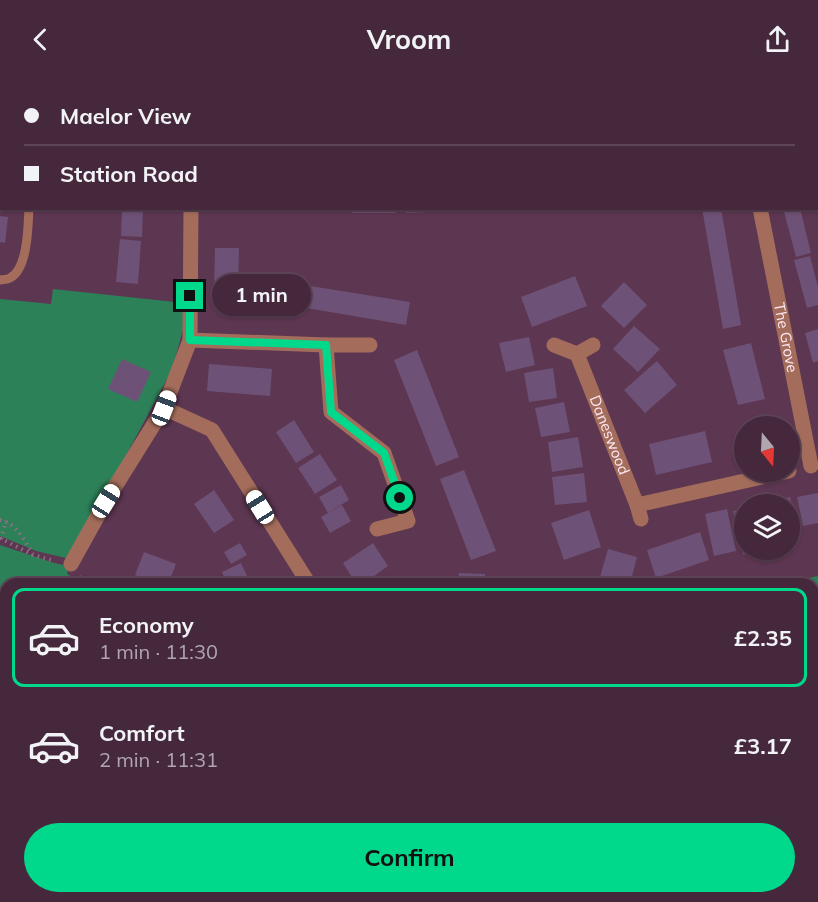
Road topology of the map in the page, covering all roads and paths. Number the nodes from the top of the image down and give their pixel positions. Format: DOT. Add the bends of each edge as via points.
graph roads {
  1 [pos="29,210"];
  2 [pos="191,210"];
  3 [pos="760,210"];
  4 [pos="0,280"];
  5 [pos="190,340"];
  6 [pos="326,345"];
  7 [pos="370,345"];
  8 [pos="554,345"];
  9 [pos="593,345"];
  10 [pos="577,354"];
  11 [pos="164,408"];
  12 [pos="815,465"];
  13 [pos="800,468"];
  14 [pos="749,482"];
  15 [pos="0,520"];
  16 [pos="6,521"];
  17 [pos="377,528"];
  18 [pos="1,538"];
  19 [pos="33,555"];
  20 [pos="71,564"];
  21 [pos="305,578"];
  1 -- 4 [label="lane" via="23,261 10,278"];
  2 -- 5 [label="street"];
  3 -- 12 [label="street, The Grove"];
  5 -- 6 [label="street"];
  5 -- 11 [label="street"];
  6 -- 7 [label="street"];
  6 -- 17 [label="street" via="331,412 384,453 408,520"];
  8 -- 10 [label="street"];
  9 -- 10 [label="street"];
  10 -- 14 [label="street, Daneswood" via="639,512"];
  11 -- 20 [label="street"];
  11 -- 21 [label="street" via="212,430"];
  12 -- 13 [label="street"];
  15 -- 16 [label="path"];
  16 -- 18 [label="path"];
  16 -- 19 [label="path" via="17,530"];
  18 -- 19 [label="path"];
  19 -- 20 [label="path"];
}
